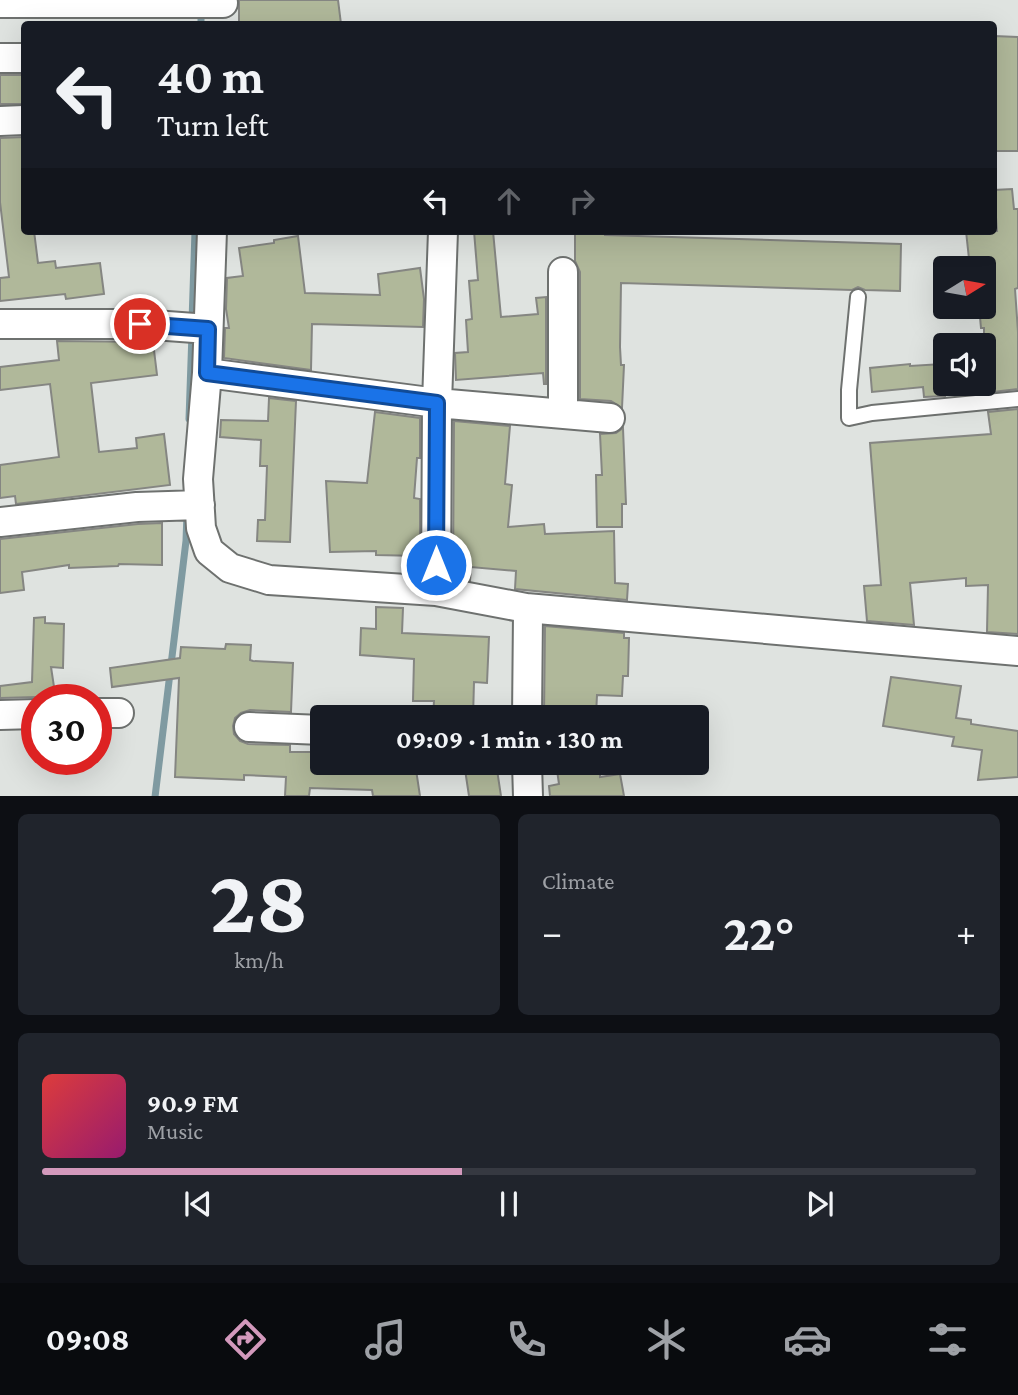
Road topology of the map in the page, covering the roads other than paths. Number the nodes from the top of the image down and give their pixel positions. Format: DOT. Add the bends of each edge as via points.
graph roads {
  1 [pos="0,3"];
  2 [pos="211,6"];
  3 [pos="0,58"];
  4 [pos="21,58"];
  5 [pos="21,120"];
  6 [pos="0,121"];
  7 [pos="212,235"];
  8 [pos="443,235"];
  9 [pos="563,272"];
  10 [pos="858,297"];
  11 [pos="0,324"];
  12 [pos="208,329"];
  13 [pos="207,373"];
  14 [pos="1018,399"];
  15 [pos="437,403"];
  16 [pos="563,414"];
  17 [pos="610,418"];
  18 [pos="189,505"];
  19 [pos="0,522"];
  20 [pos="436,592"];
  21 [pos="526,608"];
  22 [pos="1018,651"];
  23 [pos="527,705"];
  24 [pos="21,714"];
  25 [pos="0,715"];
  26 [pos="249,727"];
  27 [pos="310,730"];
  28 [pos="527,775"];
  29 [pos="528,796"];
  1 -- 2 [label="street"];
  3 -- 4 [label="street"];
  5 -- 6 [label="street"];
  7 -- 12 [label="street"];
  8 -- 15 [label="street"];
  9 -- 16 [label="street"];
  10 -- 14 [label="lane" via="849,418"];
  11 -- 12 [label="street"];
  12 -- 13 [label="street"];
  13 -- 15 [label="street"];
  13 -- 18 [label="street" via="198,479"];
  15 -- 16 [label="street"];
  15 -- 20 [label="street"];
  16 -- 17 [label="street"];
  18 -- 19 [label="street"];
  18 -- 20 [label="street" via="209,551 230,568 269,580"];
  20 -- 21 [label="street"];
  21 -- 22 [label="street"];
  21 -- 23 [label="street"];
  24 -- 25 [label="street"];
  26 -- 27 [label="street"];
  28 -- 29 [label="street"];
}
